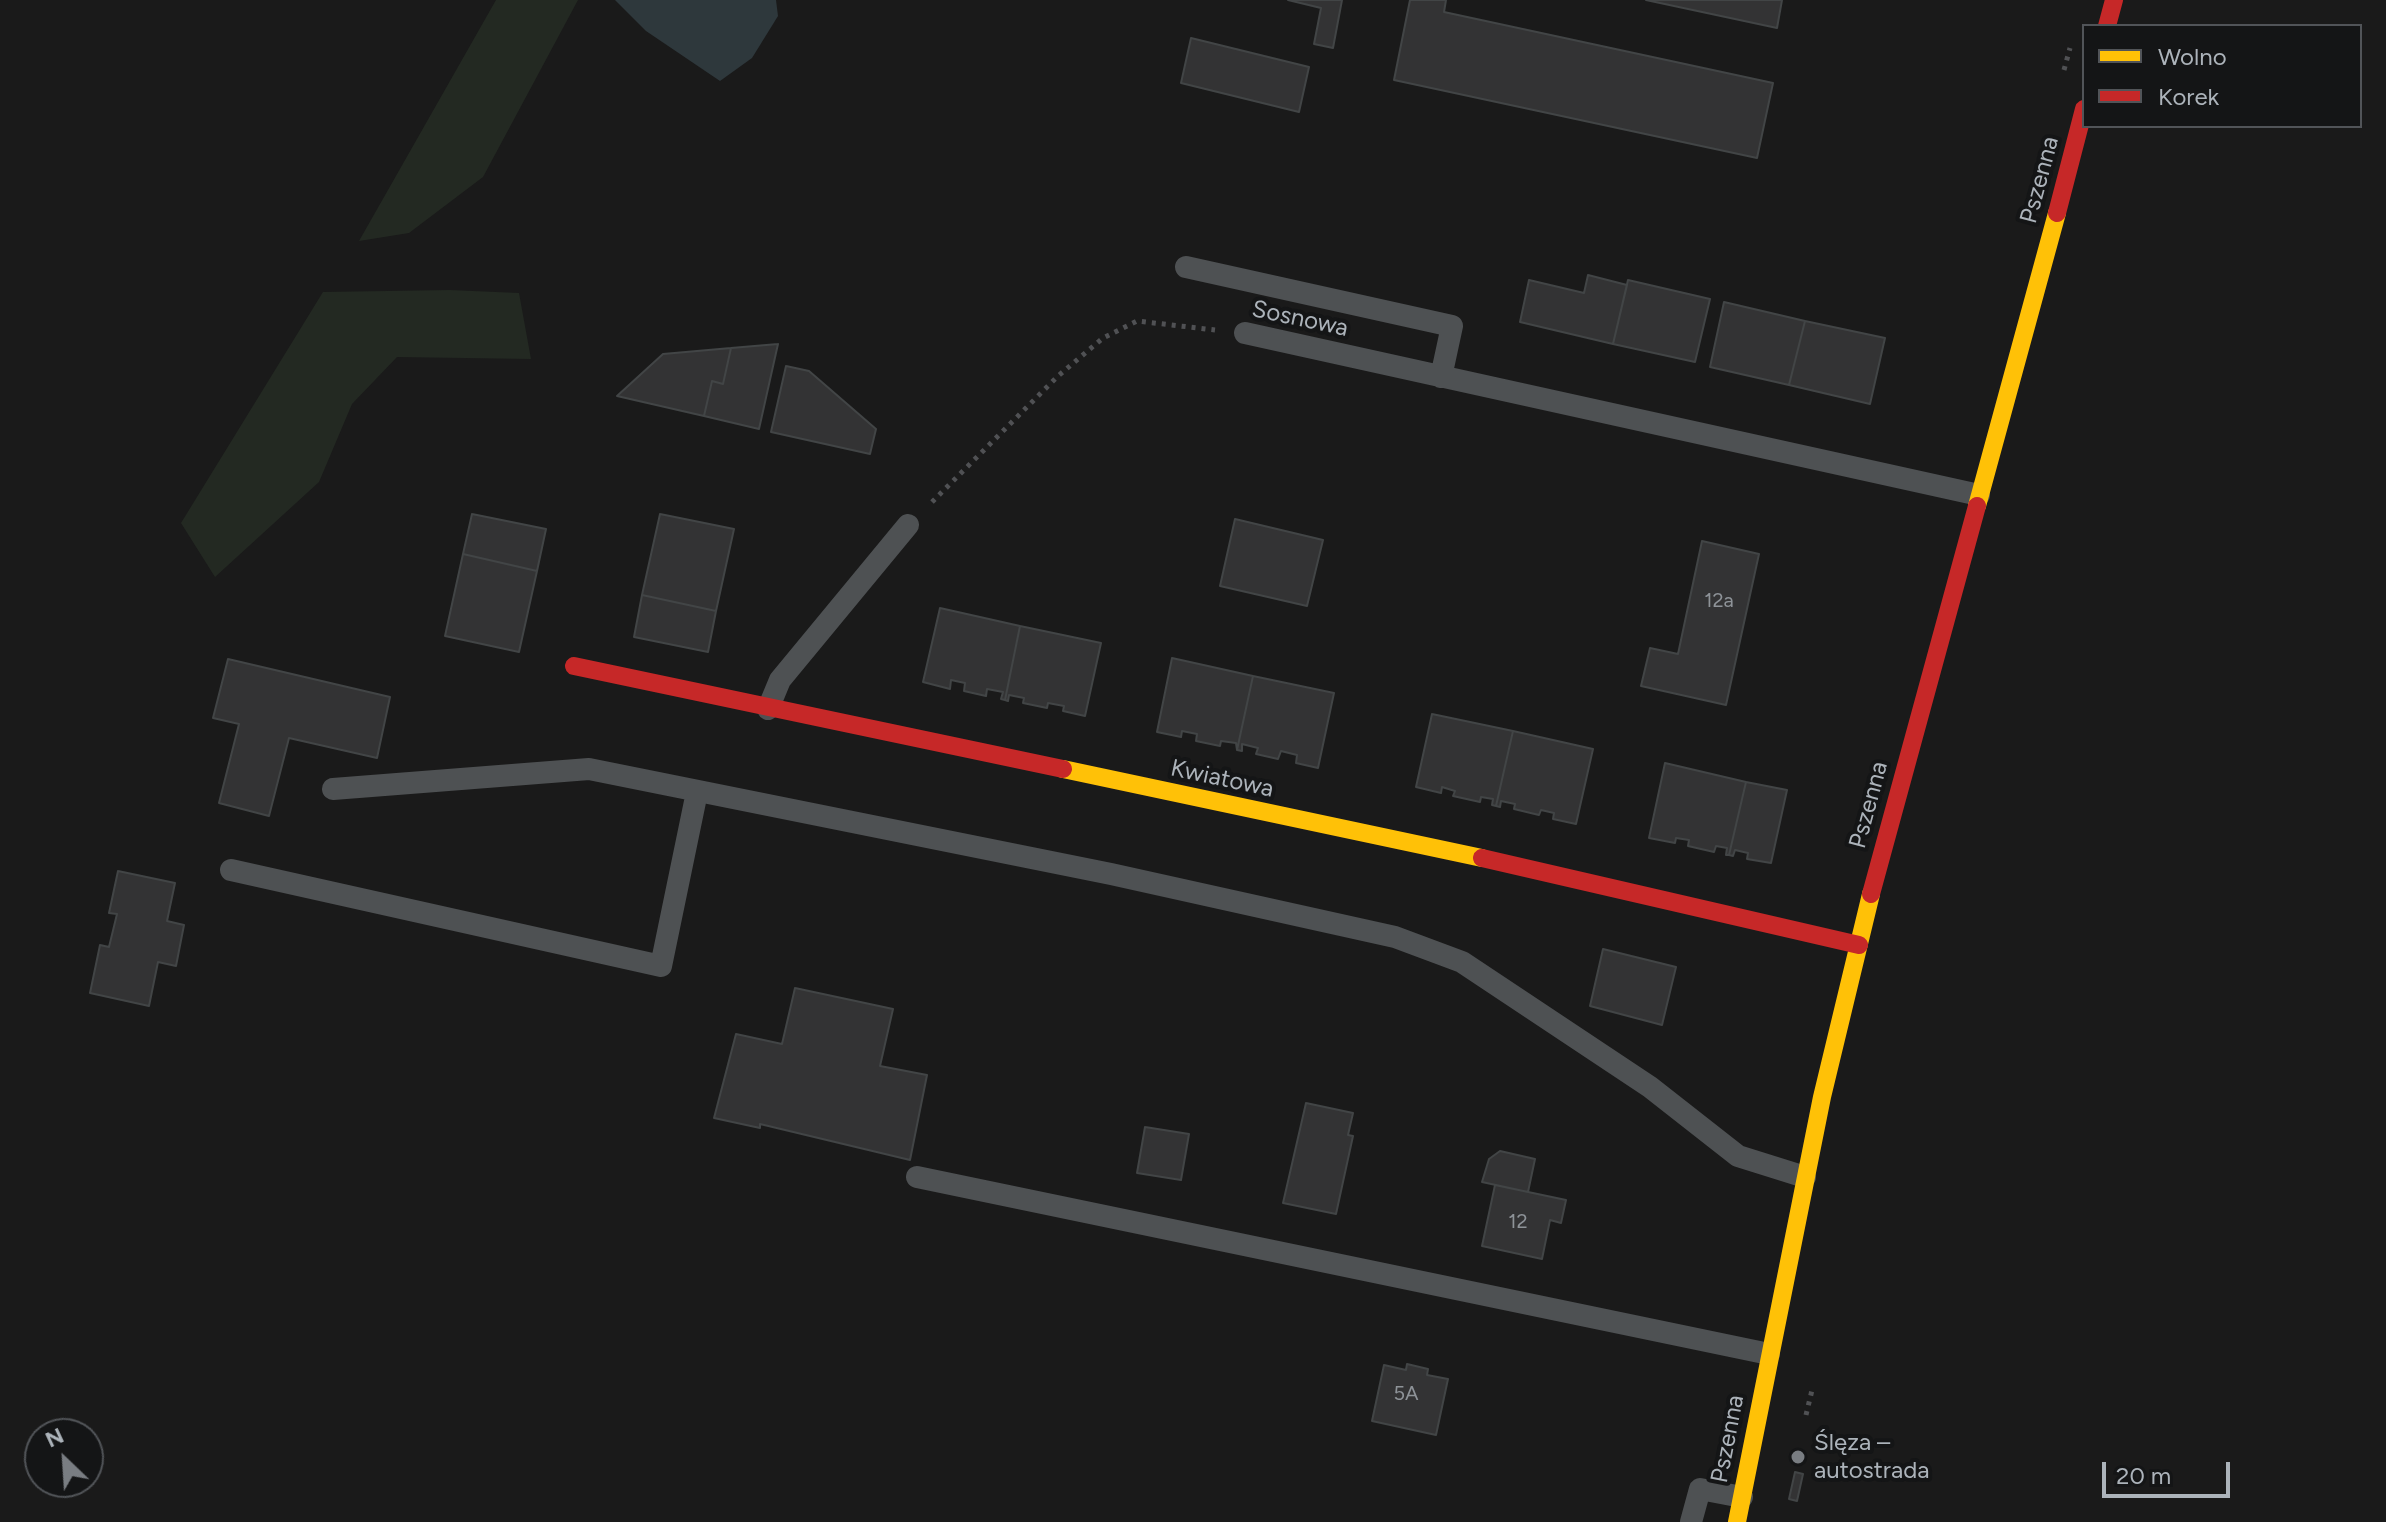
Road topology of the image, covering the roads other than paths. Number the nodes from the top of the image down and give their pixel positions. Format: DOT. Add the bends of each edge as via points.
graph roads {
  1 [pos="2114,0"];
  2 [pos="2108,24"];
  3 [pos="2082,116"];
  4 [pos="1186,267"];
  5 [pos="1245,333"];
  6 [pos="1441,377"];
  7 [pos="1979,495"];
  8 [pos="908,525"];
  9 [pos="574,666"];
  10 [pos="768,709"];
  11 [pos="333,789"];
  12 [pos="697,792"];
  13 [pos="231,870"];
  14 [pos="1859,945"];
  15 [pos="917,1177"];
  16 [pos="1805,1177"];
  17 [pos="1769,1354"];
  18 [pos="1742,1497"];
  19 [pos="1691,1522"];
  20 [pos="1737,1522"];
  1 -- 2 [label="street"];
  3 -- 7 [label="street, Pszenna"];
  4 -- 6 [label="lane" via="1452,326"];
  5 -- 6 [label="lane, Sosnowa"];
  6 -- 7 [label="lane, Sosnowa"];
  7 -- 14 [label="street, Pszenna"];
  8 -- 10 [label="lane" via="780,680"];
  9 -- 10 [label="street, Kwiatowa"];
  10 -- 14 [label="street, Kwiatowa" via="1480,858"];
  11 -- 12 [label="lane" via="589,769"];
  12 -- 13 [label="lane" via="661,966"];
  12 -- 16 [label="lane" via="1395,937 1462,962 1650,1087 1738,1156"];
  14 -- 16 [label="street, Pszenna"];
  15 -- 17 [label="lane"];
  16 -- 17 [label="street, Pszenna"];
  17 -- 18 [label="street, Pszenna"];
  18 -- 19 [label="lane" via="1700,1489"];
  18 -- 20 [label="street, Pszenna"];
}
